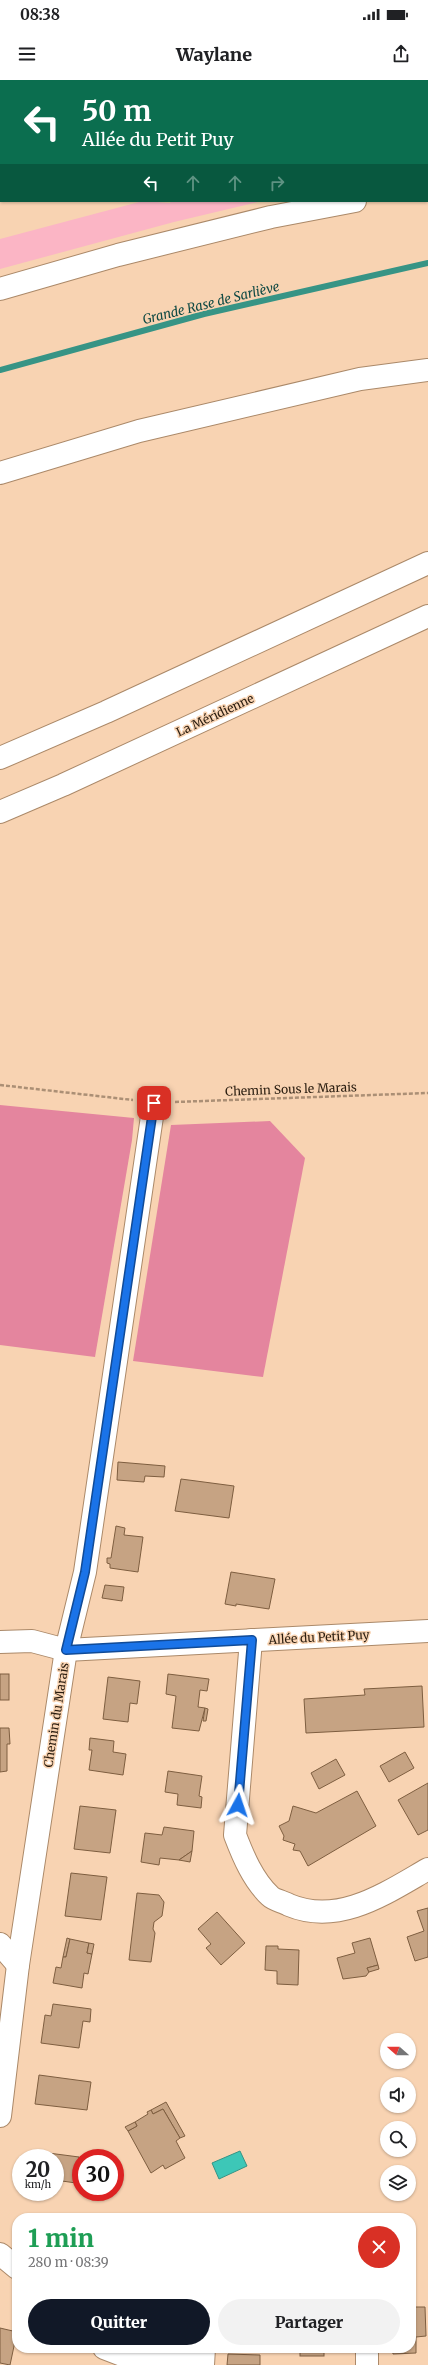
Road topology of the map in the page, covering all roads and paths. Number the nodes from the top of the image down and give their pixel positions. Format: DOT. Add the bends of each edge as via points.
graph roads {
  1 [pos="350,202"];
  2 [pos="0,289"];
  3 [pos="428,370"];
  4 [pos="0,473"];
  5 [pos="428,563"];
  6 [pos="428,616"];
  7 [pos="0,758"];
  8 [pos="0,812"];
  9 [pos="0,1085"];
  10 [pos="428,1093"];
  11 [pos="154,1103"];
  12 [pos="428,1631"];
  13 [pos="252,1640"];
  14 [pos="0,1642"];
  15 [pos="66,1650"];
  16 [pos="428,1869"];
  17 [pos="0,1944"];
  18 [pos="18,1965"];
  19 [pos="0,2116"];
  20 [pos="0,2254"];
  21 [pos="12,2264"];
  22 [pos="117,2353"];
  23 [pos="204,2353"];
  24 [pos="367,2353"];
  25 [pos="367,2365"];
  1 -- 2 [label="main road" via="271,217 118,255"];
  3 -- 4 [label="main road" via="360,379 146,430"];
  5 -- 7 [label="main road" via="106,712"];
  6 -- 8 [label="main road, La Méridienne"];
  9 -- 11 [label="path, Chemin Sous le Marais"];
  10 -- 11 [label="path, Chemin Sous le Marais"];
  11 -- 15 [label="main road, Chemin du Marais" via="85,1572"];
  12 -- 13 [label="main road, Allée du Petit Puy"];
  13 -- 15 [label="main road, Allée du Petit Puy"];
  13 -- 16 [label="main road" via="236,1835 246,1862 270,1897 302,1910 333,1912 374,1900"];
  14 -- 15 [label="main road, Allée du Petit Puy" via="32,1641"];
  15 -- 18 [label="main road, Chemin du Marais"];
  17 -- 18 [label="main road"];
  18 -- 19 [label="main road, Chemin du Marais"];
  20 -- 21 [label="main road"];
  22 -- 23 [label="main road" via="130,2358 203,2365"];
  24 -- 25 [label="main road"];
}
